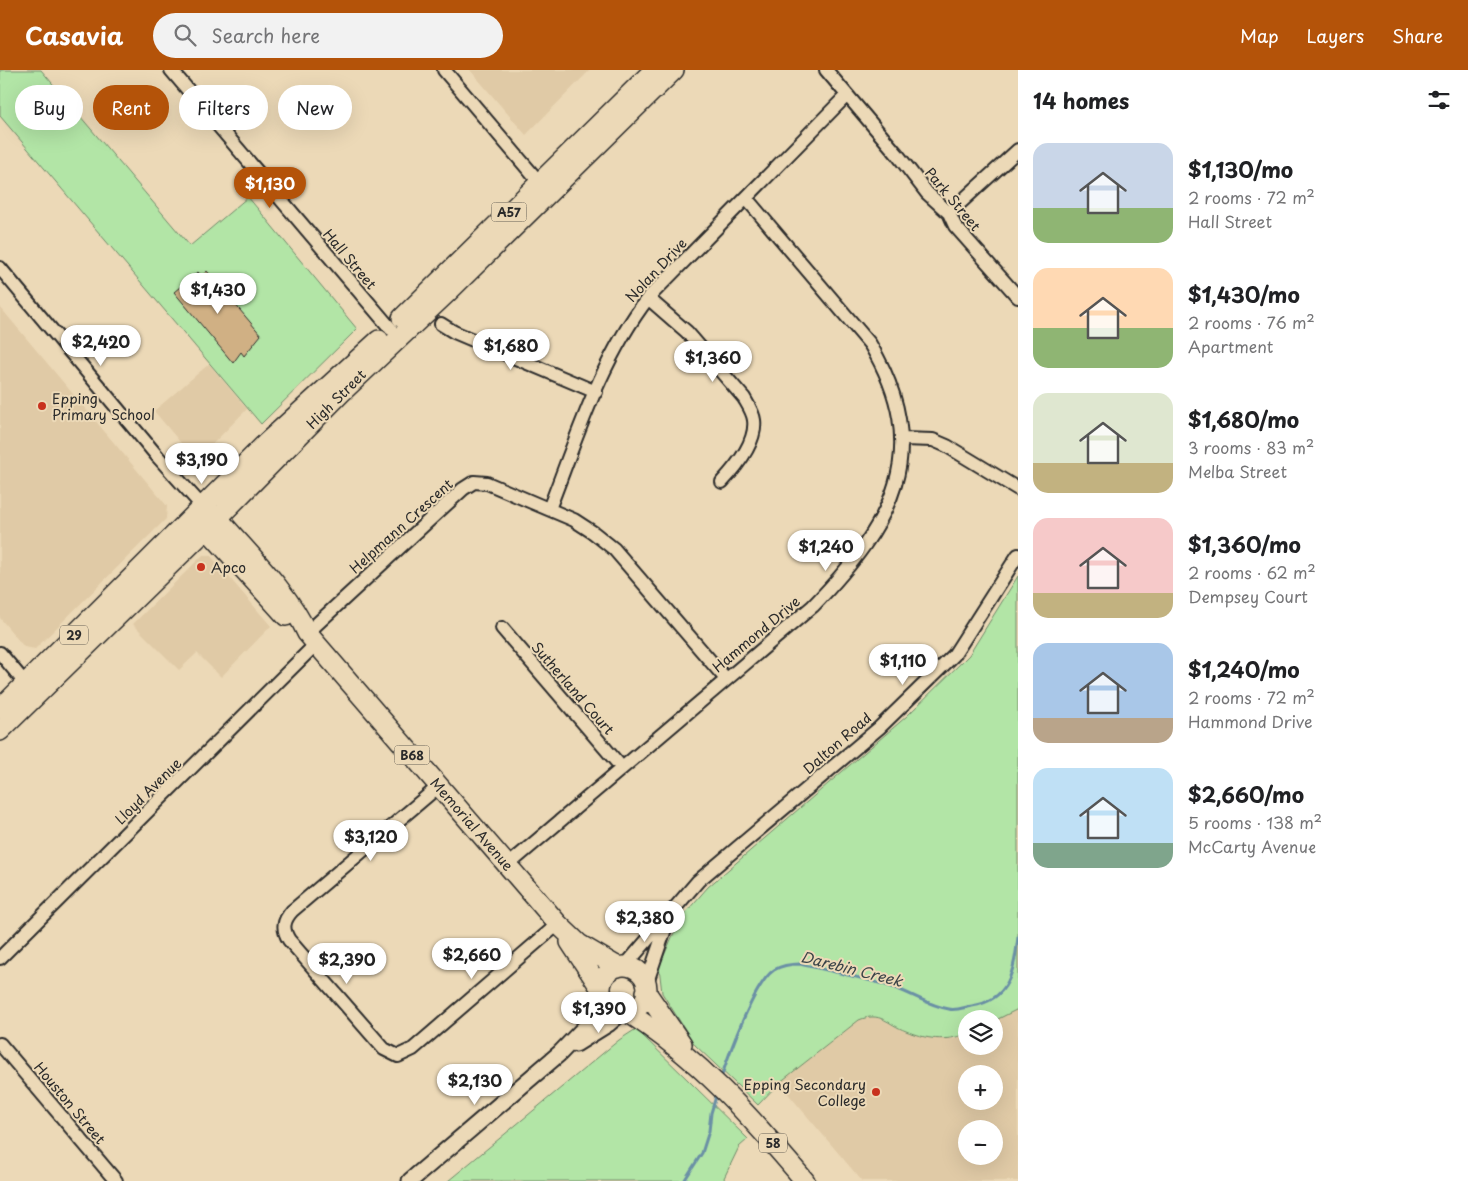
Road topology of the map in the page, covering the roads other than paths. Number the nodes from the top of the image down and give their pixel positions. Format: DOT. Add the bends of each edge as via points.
graph roads {
  1 [pos="171,70"];
  2 [pos="444,70"];
  3 [pos="654,70"];
  4 [pos="674,70"];
  5 [pos="826,70"];
  6 [pos="847,94"];
  7 [pos="1014,154"];
  8 [pos="539,182"];
  9 [pos="746,198"];
  10 [pos="949,208"];
  11 [pos="0,268"];
  12 [pos="1018,297"];
  13 [pos="648,298"];
  14 [pos="441,324"];
  15 [pos="391,329"];
  16 [pos="596,392"];
  17 [pos="902,439"];
  18 [pos="722,482"];
  19 [pos="1018,489"];
  20 [pos="202,506"];
  21 [pos="549,509"];
  22 [pos="213,524"];
  23 [pos="1018,555"];
  24 [pos="502,628"];
  25 [pos="312,638"];
  26 [pos="0,653"];
  27 [pos="726,679"];
  28 [pos="31,690"];
  29 [pos="0,709"];
  30 [pos="0,731"];
  31 [pos="622,768"];
  32 [pos="439,786"];
  33 [pos="507,866"];
  34 [pos="672,911"];
  35 [pos="558,924"];
  36 [pos="0,958"];
  37 [pos="621,967"];
  38 [pos="646,989"];
  39 [pos="601,991"];
  40 [pos="625,1012"];
  41 [pos="0,1044"];
  42 [pos="560,1053"];
  43 [pos="700,1066"];
  44 [pos="116,1181"];
  45 [pos="410,1181"];
  46 [pos="805,1181"];
  1 -- 15 [label="street, Hall Street"];
  2 -- 8 [label="street"];
  3 -- 8 [label="main road, High Street / A57"];
  4 -- 22 [label="main road, High Street" via="448,293 341,393"];
  5 -- 6 [label="street, Park Street"];
  6 -- 9 [label="street, Nolan Drive"];
  6 -- 10 [label="street, Park Street" via="927,193"];
  7 -- 10 [label="street"];
  8 -- 15 [label="main road, High Street / A57"];
  9 -- 13 [label="street, Nolan Drive"];
  9 -- 17 [label="street, Hammond Drive" via="870,344 896,398"];
  10 -- 12 [label="street, Park Street" via="955,226"];
  11 -- 20 [label="street, Memorial Avenue"];
  13 -- 16 [label="street, Nolan Drive" via="624,332"];
  13 -- 18 [label="street" via="697,342 750,408 754,420 750,442 735,468"];
  14 -- 16 [label="street"];
  15 -- 20 [label="main road, High Street / A57" via="296,414"];
  16 -- 21 [label="street, Nolan Drive"];
  17 -- 19 [label="street" via="933,440 947,446"];
  17 -- 27 [label="street, Hammond Drive" via="898,470 886,508 853,561 813,606"];
  20 -- 22 [label="main road, Memorial Avenue / B68"];
  20 -- 28 [label="main road, High Street / 29"];
  21 -- 25 [label="street, Helpmann Crescent" via="487,483 474,482 463,489"];
  21 -- 27 [label="street, Helpmann Crescent" via="594,533 614,549"];
  22 -- 25 [label="main road, Memorial Avenue / B68" via="279,590"];
  22 -- 28 [label="main road, High Street / 29"];
  23 -- 34 [label="street, Dalton Road" via="954,655 879,728 698,881"];
  24 -- 31 [label="street, Sutherland Court"];
  25 -- 32 [label="main road, Memorial Avenue / B68"];
  25 -- 36 [label="street, Lloyd Avenue"];
  26 -- 28 [label="street"];
  27 -- 31 [label="street, Hammond Drive"];
  28 -- 29 [label="main road, High Street / 29"];
  28 -- 30 [label="main road, High Street / 29"];
  31 -- 33 [label="street, Hammond Drive"];
  32 -- 33 [label="main road, Memorial Avenue / B68"];
  32 -- 35 [label="street" via="286,917 285,934 295,947 384,1049 398,1056 413,1049"];
  33 -- 35 [label="main road, Memorial Avenue / B68"];
  34 -- 37 [label="street, Dalton Road"];
  34 -- 38 [label="street, Dalton Road"];
  35 -- 37 [label="main road, Memorial Avenue / B68" via="578,944"];
  35 -- 39 [label="main road, Memorial Avenue / B68"];
  37 -- 38 [label="main road, 58" via="639,972"];
  37 -- 39 [label="main road" via="606,975"];
  38 -- 40 [label="main road" via="640,1005"];
  38 -- 43 [label="main road, 58" via="671,1031"];
  39 -- 40 [label="main road, 58" via="608,1006"];
  39 -- 42 [label="street" via="587,1025"];
  40 -- 42 [label="street"];
  40 -- 43 [label="main road, 58"];
  41 -- 44 [label="street, Houston Street"];
  42 -- 45 [label="street"];
  43 -- 46 [label="main road, 58" via="739,1105"];
}
